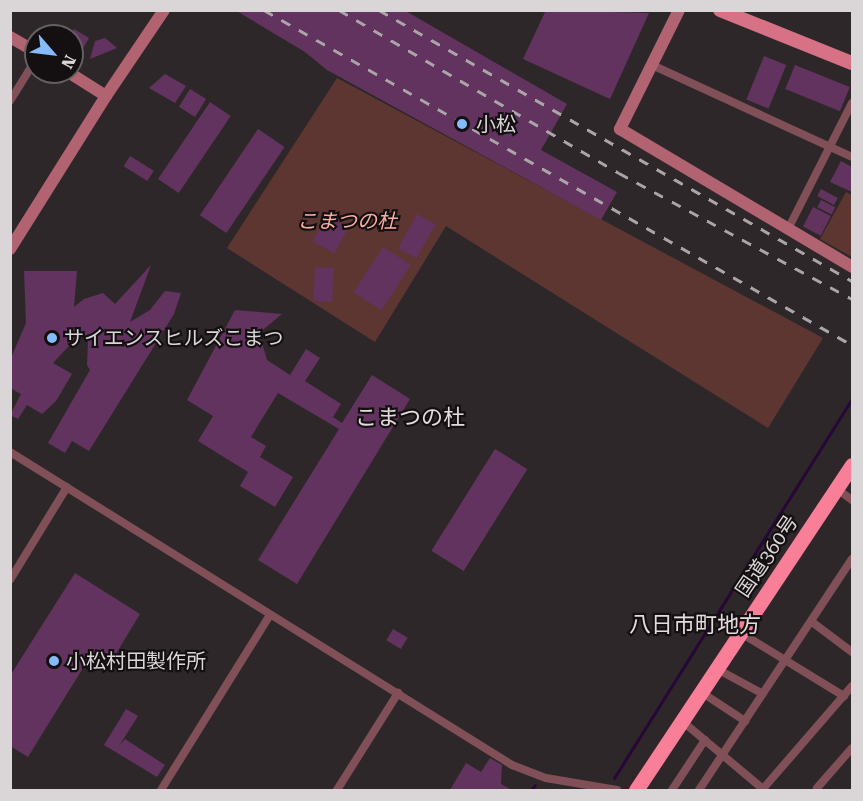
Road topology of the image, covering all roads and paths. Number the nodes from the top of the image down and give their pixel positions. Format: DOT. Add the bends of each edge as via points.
graph roads {
  1 [pos="164,10"];
  2 [pos="679,10"];
  3 [pos="720,10"];
  4 [pos="10,37"];
  5 [pos="24,45"];
  6 [pos="852,63"];
  7 [pos="652,65"];
  8 [pos="24,78"];
  9 [pos="84,82"];
  10 [pos="106,96"];
  11 [pos="10,101"];
  12 [pos="852,104"];
  13 [pos="831,147"];
  14 [pos="852,157"];
  15 [pos="788,229"];
  16 [pos="10,249"];
  17 [pos="852,267"];
  18 [pos="10,452"];
  19 [pos="852,465"];
  20 [pos="67,488"];
  21 [pos="837,489"];
  22 [pos="852,500"];
  23 [pos="852,559"];
  24 [pos="10,580"];
  25 [pos="270,615"];
  26 [pos="812,622"];
  27 [pos="741,633"];
  28 [pos="852,652"];
  29 [pos="786,661"];
  30 [pos="717,669"];
  31 [pos="852,686"];
  32 [pos="701,692"];
  33 [pos="398,693"];
  34 [pos="763,694"];
  35 [pos="844,696"];
  36 [pos="682,722"];
  37 [pos="745,722"];
  38 [pos="705,740"];
  39 [pos="852,748"];
  40 [pos="723,754"];
  41 [pos="817,788"];
  42 [pos="161,790"];
  43 [pos="337,790"];
  44 [pos="617,790"];
  45 [pos="636,790"];
  46 [pos="672,790"];
  47 [pos="699,790"];
  48 [pos="762,790"];
  1 -- 10 [label="street"];
  2 -- 7 [label="street"];
  3 -- 6 [label="main road"];
  4 -- 5 [label="street"];
  7 -- 13 [label="street"];
  7 -- 15 [label="street" via="620,129"];
  8 -- 11 [label="street"];
  9 -- 10 [label="street"];
  10 -- 16 [label="street"];
  12 -- 13 [label="street"];
  13 -- 14 [label="street"];
  13 -- 15 [label="street"];
  15 -- 17 [label="street"];
  18 -- 20 [label="street"];
  19 -- 21 [label="highway, 国道360号"];
  20 -- 24 [label="street"];
  20 -- 25 [label="street"];
  21 -- 22 [label="street"];
  21 -- 27 [label="highway, 国道360号"];
  23 -- 26 [label="street"];
  25 -- 33 [label="street"];
  25 -- 42 [label="street"];
  26 -- 28 [label="street"];
  26 -- 29 [label="street"];
  27 -- 29 [label="street"];
  27 -- 30 [label="highway, 国道360号"];
  29 -- 34 [label="street"];
  29 -- 35 [label="street"];
  30 -- 32 [label="highway, 国道360号"];
  30 -- 34 [label="street"];
  31 -- 35 [label="street"];
  32 -- 36 [label="highway, 国道360号"];
  32 -- 37 [label="street"];
  33 -- 43 [label="street"];
  33 -- 44 [label="street" via="531,774"];
  34 -- 37 [label="street"];
  35 -- 48 [label="street"];
  36 -- 38 [label="street"];
  36 -- 45 [label="highway, 国道360号"];
  37 -- 40 [label="street"];
  38 -- 40 [label="street"];
  38 -- 46 [label="street"];
  39 -- 41 [label="street"];
  40 -- 47 [label="street"];
  40 -- 48 [label="street"];
}
